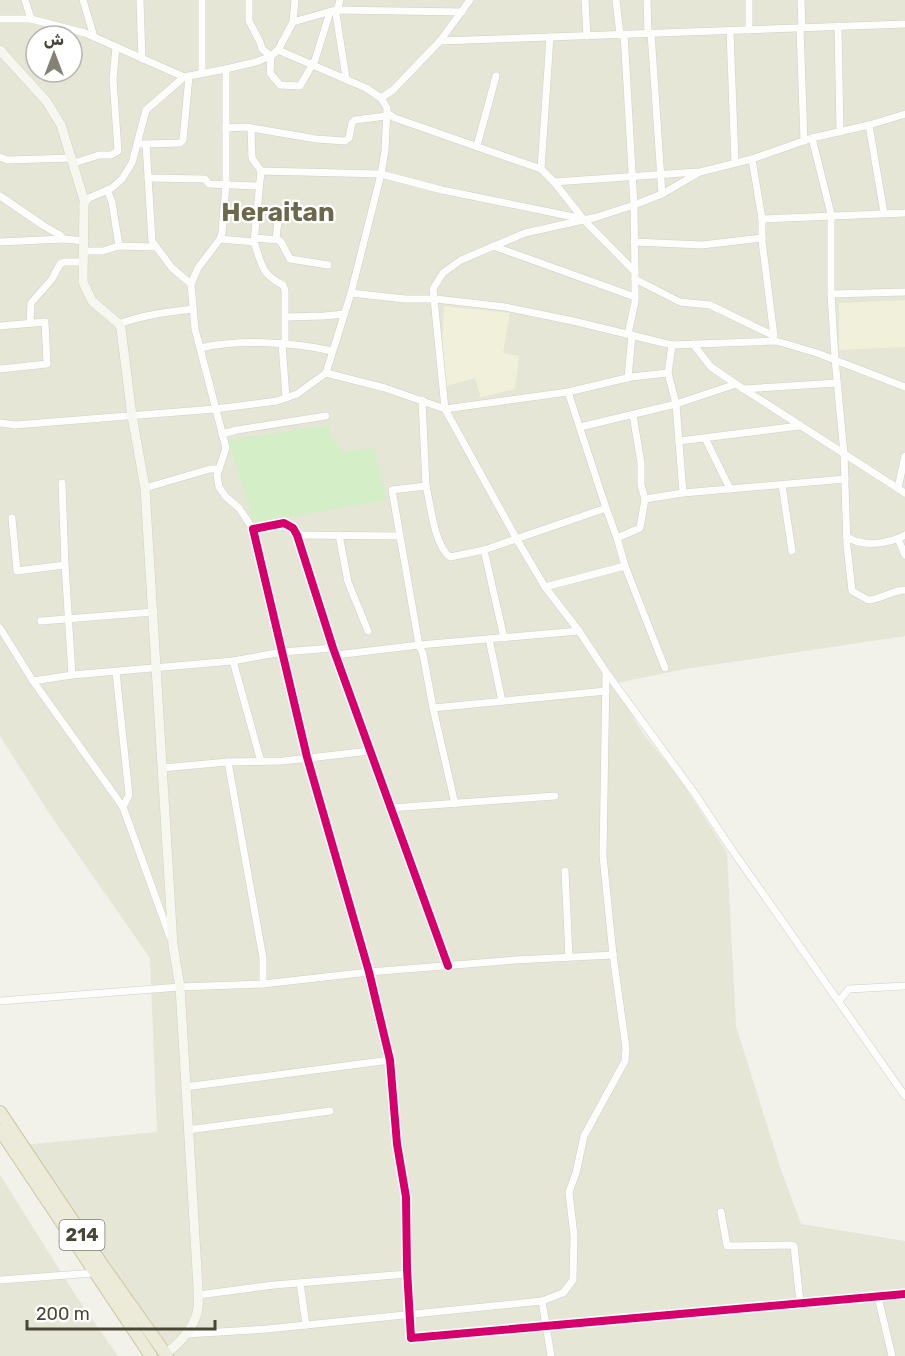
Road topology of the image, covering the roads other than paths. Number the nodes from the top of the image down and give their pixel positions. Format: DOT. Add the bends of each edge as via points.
graph roads {
  1 [pos="25,0"];
  2 [pos="83,0"];
  3 [pos="140,0"];
  4 [pos="202,0"];
  5 [pos="249,0"];
  6 [pos="295,0"];
  7 [pos="340,0"];
  8 [pos="470,0"];
  9 [pos="585,0"];
  10 [pos="616,0"];
  11 [pos="647,0"];
  12 [pos="749,0"];
  13 [pos="801,0"];
  14 [pos="333,11"];
  15 [pos="462,12"];
  16 [pos="0,19"];
  17 [pos="31,19"];
  18 [pos="293,22"];
  19 [pos="905,24"];
  20 [pos="838,26"];
  21 [pos="801,28"];
  22 [pos="730,30"];
  23 [pos="749,30"];
  24 [pos="650,33"];
  25 [pos="622,34"];
  26 [pos="587,36"];
  27 [pos="94,37"];
  28 [pos="550,37"];
  29 [pos="440,41"];
  30 [pos="116,47"];
  31 [pos="0,50"];
  32 [pos="278,50"];
  33 [pos="271,56"];
  34 [pos="142,59"];
  35 [pos="312,65"];
  36 [pos="226,69"];
  37 [pos="202,73"];
  38 [pos="186,76"];
  39 [pos="496,76"];
  40 [pos="346,78"];
  41 [pos="381,98"];
  42 [pos="905,114"];
  43 [pos="387,115"];
  44 [pos="869,125"];
  45 [pos="226,128"];
  46 [pos="251,128"];
  47 [pos="840,132"];
  48 [pos="812,138"];
  49 [pos="804,141"];
  50 [pos="142,144"];
  51 [pos="477,146"];
  52 [pos="0,157"];
  53 [pos="752,159"];
  54 [pos="73,160"];
  55 [pos="0,162"];
  56 [pos="735,163"];
  57 [pos="541,169"];
  58 [pos="261,171"];
  59 [pos="700,172"];
  60 [pos="381,174"];
  61 [pos="661,175"];
  62 [pos="632,177"];
  63 [pos="148,178"];
  64 [pos="554,182"];
  65 [pos="226,185"];
  66 [pos="259,186"];
  67 [pos="107,190"];
  68 [pos="662,194"];
  69 [pos="0,196"];
  70 [pos="634,205"];
  71 [pos="83,206"];
  72 [pos="884,213"];
  73 [pos="905,213"];
  74 [pos="831,214"];
  75 [pos="762,219"];
  76 [pos="326,220"];
  77 [pos="584,220"];
  78 [pos="762,238"];
  79 [pos="64,239"];
  80 [pos="220,239"];
  81 [pos="276,239"];
  82 [pos="255,240"];
  83 [pos="0,242"];
  84 [pos="634,242"];
  85 [pos="84,246"];
  86 [pos="119,246"];
  87 [pos="493,246"];
  88 [pos="156,247"];
  89 [pos="83,262"];
  90 [pos="328,265"];
  91 [pos="635,276"];
  92 [pos="191,284"];
  93 [pos="905,292"];
  94 [pos="351,293"];
  95 [pos="831,294"];
  96 [pos="635,297"];
  97 [pos="436,299"];
  98 [pos="193,309"];
  99 [pos="344,314"];
  100 [pos="286,317"];
  101 [pos="30,324"];
  102 [pos="119,324"];
  103 [pos="0,326"];
  104 [pos="630,335"];
  105 [pos="775,338"];
  106 [pos="284,344"];
  107 [pos="693,344"];
  108 [pos="672,345"];
  109 [pos="200,348"];
  110 [pos="332,351"];
  111 [pos="835,359"];
  112 [pos="0,369"];
  113 [pos="668,373"];
  114 [pos="326,374"];
  115 [pos="628,378"];
  116 [pos="837,383"];
  117 [pos="740,386"];
  118 [pos="905,387"];
  119 [pos="568,392"];
  120 [pos="286,398"];
  121 [pos="422,400"];
  122 [pos="676,404"];
  123 [pos="215,409"];
  124 [pos="445,409"];
  125 [pos="633,415"];
  126 [pos="132,416"];
  127 [pos="326,416"];
  128 [pos="0,423"];
  129 [pos="799,426"];
  130 [pos="580,427"];
  131 [pos="222,434"];
  132 [pos="705,438"];
  133 [pos="679,441"];
  134 [pos="844,454"];
  135 [pos="905,456"];
  136 [pos="219,469"];
  137 [pos="845,479"];
  138 [pos="62,483"];
  139 [pos="782,485"];
  140 [pos="426,486"];
  141 [pos="145,488"];
  142 [pos="898,488"];
  143 [pos="730,489"];
  144 [pos="683,493"];
  145 [pos="905,493"];
  146 [pos="645,499"];
  147 [pos="606,508"];
  148 [pos="12,518"];
  149 [pos="253,529"];
  150 [pos="297,535"];
  151 [pos="339,535"];
  152 [pos="399,536"];
  153 [pos="846,536"];
  154 [pos="902,537"];
  155 [pos="516,538"];
  156 [pos="617,538"];
  157 [pos="484,550"];
  158 [pos="792,551"];
  159 [pos="905,555"];
  160 [pos="65,566"];
  161 [pos="625,566"];
  162 [pos="545,587"];
  163 [pos="905,590"];
  164 [pos="154,612"];
  165 [pos="70,618"];
  166 [pos="41,621"];
  167 [pos="0,628"];
  168 [pos="368,631"];
  169 [pos="579,631"];
  170 [pos="504,638"];
  171 [pos="489,639"];
  172 [pos="419,645"];
  173 [pos="282,652"];
  174 [pos="335,652"];
  175 [pos="233,661"];
  176 [pos="157,668"];
  177 [pos="665,668"];
  178 [pos="116,672"];
  179 [pos="606,672"];
  180 [pos="72,675"];
  181 [pos="33,681"];
  182 [pos="606,691"];
  183 [pos="502,701"];
  184 [pos="433,708"];
  185 [pos="370,752"];
  186 [pos="307,757"];
  187 [pos="228,762"];
  188 [pos="261,762"];
  189 [pos="162,768"];
  190 [pos="555,796"];
  191 [pos="455,804"];
  192 [pos="123,807"];
  193 [pos="391,808"];
  194 [pos="566,871"];
  195 [pos="174,945"];
  196 [pos="613,955"];
  197 [pos="568,957"];
  198 [pos="448,966"];
  199 [pos="369,972"];
  200 [pos="263,984"];
  201 [pos="905,986"];
  202 [pos="180,987"];
  203 [pos="0,1001"];
  204 [pos="839,1001"];
  205 [pos="390,1060"];
  206 [pos="185,1087"];
  207 [pos="905,1096"];
  208 [pos="330,1111"];
  209 [pos="0,1112"];
  210 [pos="188,1130"];
  211 [pos="0,1131"];
  212 [pos="721,1212"];
  213 [pos="94,1274"];
  214 [pos="407,1274"];
  215 [pos="0,1280"];
  216 [pos="300,1283"];
  217 [pos="905,1294"];
  218 [pos="198,1295"];
  219 [pos="878,1297"];
  220 [pos="542,1301"];
  221 [pos="800,1302"];
  222 [pos="410,1315"];
  223 [pos="306,1325"];
  224 [pos="547,1328"];
  225 [pos="187,1334"];
  226 [pos="164,1351"];
  227 [pos="149,1353"];
  228 [pos="550,1356"];
  229 [pos="892,1356"];
  1 -- 17 [label="street"];
  2 -- 27 [label="street"];
  3 -- 34 [label="street"];
  4 -- 37 [label="street"];
  5 -- 33 [label="street" via="249,21 262,49"];
  6 -- 18 [label="street"];
  7 -- 14 [label="street"];
  8 -- 15 [label="street"];
  9 -- 26 [label="street"];
  10 -- 25 [label="street"];
  11 -- 24 [label="street"];
  12 -- 23 [label="street"];
  13 -- 21 [label="street"];
  14 -- 15 [label="street"];
  14 -- 18 [label="street"];
  14 -- 35 [label="street"];
  14 -- 40 [label="street"];
  15 -- 29 [label="street"];
  16 -- 17 [label="street"];
  17 -- 27 [label="street"];
  18 -- 32 [label="street"];
  19 -- 20 [label="street"];
  20 -- 21 [label="street"];
  20 -- 47 [label="street"];
  21 -- 23 [label="street"];
  21 -- 49 [label="street"];
  22 -- 23 [label="street"];
  22 -- 24 [label="street"];
  22 -- 56 [label="street"];
  24 -- 25 [label="street"];
  24 -- 61 [label="street"];
  25 -- 26 [label="street"];
  25 -- 62 [label="street"];
  26 -- 28 [label="street"];
  27 -- 30 [label="street"];
  28 -- 29 [label="street"];
  28 -- 57 [label="street"];
  29 -- 41 [label="street"];
  30 -- 34 [label="street"];
  30 -- 54 [label="street" via="113,79 118,151"];
  31 -- 54 [label="street" via="47,102 61,125"];
  32 -- 33 [label="street"];
  32 -- 35 [label="street"];
  33 -- 35 [label="street" via="270,73 280,85 300,86"];
  33 -- 36 [label="street"];
  34 -- 38 [label="street"];
  35 -- 40 [label="street"];
  36 -- 37 [label="street"];
  36 -- 45 [label="street"];
  37 -- 38 [label="street"];
  38 -- 50 [label="street" via="146,110"];
  38 -- 50 [label="street" via="183,140"];
  39 -- 51 [label="street"];
  40 -- 41 [label="street"];
  41 -- 43 [label="street"];
  42 -- 44 [label="street"];
  43 -- 46 [label="street" via="355,120 345,141"];
  43 -- 51 [label="street"];
  43 -- 60 [label="street"];
  44 -- 47 [label="street"];
  44 -- 72 [label="street"];
  45 -- 46 [label="street"];
  45 -- 65 [label="street"];
  46 -- 58 [label="street" via="252,158"];
  47 -- 48 [label="street"];
  48 -- 49 [label="street"];
  48 -- 74 [label="street"];
  49 -- 53 [label="street"];
  50 -- 63 [label="street"];
  50 -- 67 [label="street" via="122,179"];
  51 -- 57 [label="street"];
  52 -- 54 [label="street"];
  53 -- 56 [label="street"];
  53 -- 75 [label="street"];
  54 -- 55 [label="street"];
  54 -- 71 [label="street"];
  56 -- 59 [label="street"];
  57 -- 64 [label="street"];
  58 -- 60 [label="street"];
  58 -- 66 [label="street"];
  59 -- 61 [label="street"];
  59 -- 68 [label="street"];
  60 -- 77 [label="street"];
  60 -- 94 [label="street"];
  61 -- 62 [label="street"];
  61 -- 68 [label="street"];
  62 -- 64 [label="street"];
  62 -- 70 [label="street"];
  63 -- 65 [label="street" via="205,179 209,184"];
  63 -- 88 [label="street" via="152,241"];
  64 -- 77 [label="street"];
  65 -- 66 [label="street"];
  65 -- 80 [label="street"];
  66 -- 82 [label="street"];
  67 -- 71 [label="street" via="89,198"];
  67 -- 86 [label="street"];
  68 -- 70 [label="street"];
  69 -- 79 [label="street"];
  70 -- 77 [label="street"];
  70 -- 84 [label="street"];
  71 -- 85 [label="street"];
  72 -- 73 [label="street"];
  72 -- 74 [label="street"];
  74 -- 75 [label="street"];
  74 -- 95 [label="street"];
  75 -- 78 [label="street"];
  76 -- 81 [label="street" via="280,209"];
  77 -- 87 [label="street" via="525,233"];
  77 -- 91 [label="street"];
  78 -- 84 [label="street" via="702,245"];
  78 -- 105 [label="street"];
  79 -- 83 [label="street"];
  79 -- 85 [label="street"];
  80 -- 82 [label="street"];
  80 -- 92 [label="street"];
  81 -- 82 [label="street"];
  81 -- 90 [label="street" via="282,242 290,259"];
  82 -- 100 [label="street" via="269,278 283,285"];
  84 -- 91 [label="street"];
  85 -- 86 [label="street" via="102,251"];
  85 -- 89 [label="street"];
  86 -- 88 [label="street"];
  87 -- 96 [label="street"];
  87 -- 97 [label="street" via="443,273 433,289"];
  88 -- 92 [label="street"];
  89 -- 101 [label="street" via="60,264 31,303"];
  89 -- 102 [label="street" via="83,282 89,296"];
  91 -- 96 [label="street"];
  91 -- 105 [label="street" via="680,302 710,304"];
  92 -- 98 [label="street"];
  93 -- 95 [label="street"];
  94 -- 97 [label="street"];
  94 -- 99 [label="street"];
  95 -- 111 [label="street"];
  96 -- 104 [label="street"];
  97 -- 104 [label="street" via="506,308"];
  97 -- 124 [label="street"];
  98 -- 102 [label="street"];
  98 -- 109 [label="street"];
  99 -- 100 [label="street"];
  99 -- 110 [label="street"];
  100 -- 106 [label="street"];
  101 -- 103 [label="street"];
  101 -- 112 [label="street" via="45,322 47,364"];
  102 -- 126 [label="street"];
  104 -- 108 [label="street"];
  104 -- 115 [label="street"];
  105 -- 107 [label="street"];
  105 -- 111 [label="street"];
  106 -- 109 [label="street"];
  106 -- 110 [label="street"];
  106 -- 120 [label="street"];
  107 -- 108 [label="street"];
  107 -- 117 [label="street" via="711,367"];
  108 -- 113 [label="street"];
  109 -- 123 [label="street"];
  110 -- 114 [label="street"];
  111 -- 116 [label="street"];
  111 -- 118 [label="street"];
  113 -- 115 [label="street"];
  113 -- 122 [label="street"];
  114 -- 120 [label="street"];
  114 -- 121 [label="street"];
  115 -- 119 [label="street"];
  116 -- 117 [label="street"];
  116 -- 134 [label="street"];
  117 -- 122 [label="street"];
  117 -- 129 [label="street"];
  119 -- 124 [label="street"];
  119 -- 130 [label="street"];
  120 -- 123 [label="street"];
  121 -- 124 [label="street"];
  121 -- 140 [label="street"];
  122 -- 125 [label="street"];
  122 -- 133 [label="street"];
  123 -- 126 [label="street"];
  123 -- 131 [label="street"];
  124 -- 155 [label="street"];
  125 -- 130 [label="street"];
  125 -- 146 [label="street"];
  126 -- 128 [label="street"];
  126 -- 141 [label="street"];
  127 -- 131 [label="street"];
  129 -- 132 [label="street"];
  129 -- 134 [label="street"];
  130 -- 147 [label="street"];
  131 -- 136 [label="street" via="226,448"];
  132 -- 133 [label="street"];
  132 -- 143 [label="street"];
  133 -- 144 [label="street"];
  134 -- 137 [label="street"];
  134 -- 142 [label="street"];
  135 -- 142 [label="street"];
  136 -- 141 [label="street"];
  136 -- 149 [label="street" via="219,487"];
  137 -- 139 [label="street"];
  137 -- 153 [label="street"];
  138 -- 160 [label="street"];
  139 -- 143 [label="street"];
  139 -- 158 [label="street"];
  140 -- 152 [label="street" via="392,490"];
  140 -- 157 [label="street" via="443,552 450,557"];
  141 -- 164 [label="street"];
  142 -- 145 [label="street"];
  143 -- 144 [label="street"];
  144 -- 146 [label="street"];
  146 -- 156 [label="street" via="640,528"];
  147 -- 155 [label="street"];
  147 -- 156 [label="street"];
  148 -- 160 [label="street" via="17,571"];
  149 -- 150 [label="street" via="284,523"];
  149 -- 173 [label="street"];
  150 -- 151 [label="street"];
  150 -- 174 [label="street"];
  151 -- 152 [label="street"];
  151 -- 168 [label="street" via="348,582"];
  152 -- 172 [label="street"];
  153 -- 154 [label="street" via="873,543"];
  153 -- 163 [label="street" via="852,591 868,600"];
  154 -- 159 [label="street"];
  155 -- 157 [label="street"];
  155 -- 162 [label="street"];
  156 -- 161 [label="street"];
  157 -- 170 [label="street"];
  160 -- 165 [label="street"];
  161 -- 162 [label="street"];
  161 -- 177 [label="street"];
  162 -- 169 [label="street"];
  164 -- 165 [label="street"];
  164 -- 176 [label="street"];
  165 -- 166 [label="street"];
  165 -- 180 [label="street"];
  167 -- 181 [label="street"];
  169 -- 170 [label="street"];
  169 -- 179 [label="street"];
  170 -- 171 [label="street"];
  171 -- 172 [label="street"];
  171 -- 183 [label="street"];
  172 -- 174 [label="street"];
  172 -- 184 [label="street"];
  173 -- 174 [label="street"];
  173 -- 175 [label="street"];
  173 -- 186 [label="street"];
  174 -- 185 [label="street"];
  175 -- 176 [label="street"];
  175 -- 188 [label="street"];
  176 -- 178 [label="street"];
  176 -- 189 [label="street"];
  178 -- 180 [label="street"];
  178 -- 192 [label="street" via="129,795"];
  179 -- 182 [label="street"];
  179 -- 204 [label="street"];
  180 -- 181 [label="street"];
  181 -- 192 [label="street"];
  182 -- 183 [label="street"];
  182 -- 196 [label="street" via="603,856"];
  183 -- 184 [label="street"];
  184 -- 191 [label="street"];
  185 -- 186 [label="street"];
  185 -- 193 [label="street"];
  186 -- 188 [label="street"];
  186 -- 199 [label="street"];
  187 -- 188 [label="street"];
  187 -- 189 [label="street"];
  187 -- 200 [label="street" via="263,958"];
  189 -- 195 [label="street"];
  190 -- 191 [label="street"];
  191 -- 193 [label="street"];
  192 -- 195 [label="street"];
  193 -- 198 [label="street"];
  194 -- 197 [label="street"];
  195 -- 202 [label="street"];
  196 -- 197 [label="street"];
  196 -- 220 [label="street" via="625,1061 584,1136 569,1192 573,1280 563,1293"];
  197 -- 198 [label="street"];
  198 -- 199 [label="street"];
  199 -- 200 [label="street"];
  199 -- 205 [label="street"];
  200 -- 202 [label="street"];
  201 -- 204 [label="street" via="849,989"];
  202 -- 203 [label="street"];
  202 -- 206 [label="street"];
  204 -- 207 [label="street"];
  205 -- 206 [label="street"];
  205 -- 214 [label="street" via="406,1197"];
  206 -- 210 [label="street"];
  208 -- 210 [label="street"];
  209 -- 226 [label="highway, 214"];
  210 -- 218 [label="street"];
  211 -- 213 [label="highway, 214"];
  212 -- 221 [label="street" via="727,1246 794,1246"];
  213 -- 215 [label="street"];
  213 -- 227 [label="highway, 214"];
  214 -- 216 [label="street"];
  214 -- 222 [label="street"];
  216 -- 218 [label="street"];
  216 -- 223 [label="street"];
  217 -- 219 [label="street"];
  218 -- 225 [label="street" via="198,1309"];
  219 -- 221 [label="street"];
  219 -- 229 [label="street"];
  220 -- 222 [label="street"];
  220 -- 224 [label="street"];
  221 -- 224 [label="street"];
  222 -- 223 [label="street"];
  222 -- 224 [label="street" via="411,1338"];
  223 -- 225 [label="street"];
  224 -- 228 [label="street"];
  225 -- 226 [label="street" via="173,1349"];
  226 -- 227 [label="highway"];
}
